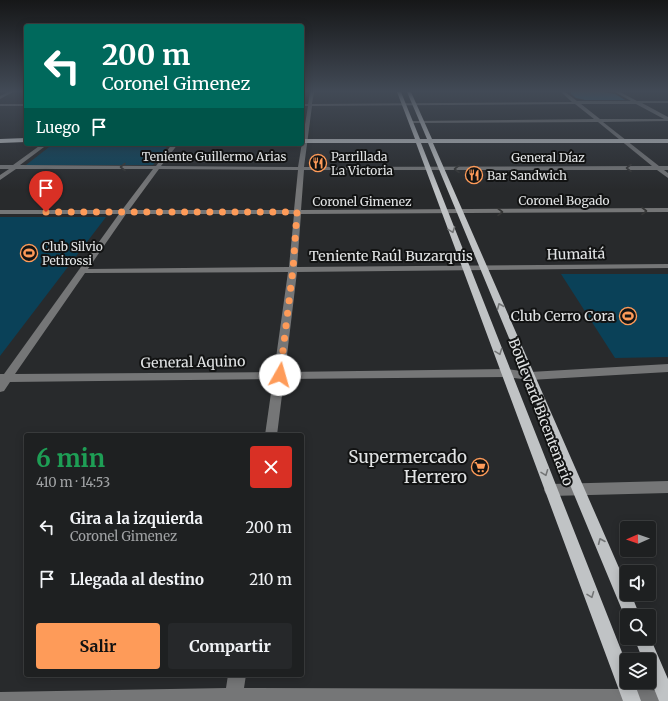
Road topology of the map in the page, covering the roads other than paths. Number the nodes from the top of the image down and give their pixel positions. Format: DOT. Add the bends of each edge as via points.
graph roads {
  1 [pos="412,125"];
  2 [pos="423,125"];
  3 [pos="604,125"];
  4 [pos="24,140"];
  5 [pos="0,141"];
  6 [pos="304,141"];
  7 [pos="418,141"];
  8 [pos="625,141"];
  9 [pos="668,141"];
  10 [pos="431,142"];
  11 [pos="42,146"];
  12 [pos="173,146"];
  13 [pos="303,146"];
  14 [pos="0,167"];
  15 [pos="15,167"];
  16 [pos="157,167"];
  17 [pos="301,167"];
  18 [pos="658,167"];
  19 [pos="428,168"];
  20 [pos="668,168"];
  21 [pos="442,169"];
  22 [pos="668,176"];
  23 [pos="0,178"];
  24 [pos="668,210"];
  25 [pos="0,212"];
  26 [pos="124,212"];
  27 [pos="297,212"];
  28 [pos="445,212"];
  29 [pos="461,212"];
  30 [pos="668,266"];
  31 [pos="484,268"];
  32 [pos="293,269"];
  33 [pos="466,269"];
  34 [pos="82,271"];
  35 [pos="668,368"];
  36 [pos="507,373"];
  37 [pos="280,375"];
  38 [pos="530,376"];
  39 [pos="4,378"];
  40 [pos="0,388"];
  41 [pos="271,433"];
  42 [pos="668,487"];
  43 [pos="578,489"];
  44 [pos="551,490"];
  45 [pos="629,609"];
  46 [pos="645,645"];
  47 [pos="237,677"];
  48 [pos="234,697"];
  49 [pos="631,699"];
  50 [pos="668,700"];
  51 [pos="0,701"];
  1 -- 7 [label="main road, Boulevard Bicentenario"];
  2 -- 10 [label="main road, Boulevard Bicentenario"];
  3 -- 8 [label="street"];
  4 -- 5 [label="main road"];
  6 -- 7 [label="main road"];
  7 -- 10 [label="main road"];
  7 -- 19 [label="main road, Boulevard Bicentenario"];
  8 -- 9 [label="main road"];
  8 -- 10 [label="main road"];
  8 -- 18 [label="street"];
  10 -- 21 [label="main road, Boulevard Bicentenario"];
  11 -- 15 [label="street"];
  12 -- 16 [label="street"];
  13 -- 17 [label="street"];
  14 -- 15 [label="street, Teniente Guillermo Arias"];
  16 -- 15 [label="street, Teniente Guillermo Arias, one-way"];
  15 -- 23 [label="street"];
  16 -- 17 [label="street, Teniente Guillermo Arias"];
  16 -- 26 [label="street"];
  17 -- 19 [label="street, Teniente Guillermo Arias"];
  17 -- 27 [label="street"];
  18 -- 20 [label="street, General Díaz"];
  18 -- 21 [label="street, General Díaz, one-way"];
  18 -- 22 [label="street"];
  19 -- 21 [label="street, General Díaz"];
  19 -- 28 [label="main road, Boulevard Bicentenario"];
  21 -- 29 [label="main road, Boulevard Bicentenario"];
  29 -- 24 [label="street, Coronel Bogado, one-way"];
  25 -- 26 [label="street, Coronel Gimenez"];
  26 -- 27 [label="street, Coronel Gimenez"];
  26 -- 34 [label="street"];
  27 -- 28 [label="street, Coronel Gimenez"];
  27 -- 32 [label="street"];
  28 -- 29 [label="street, Coronel Gimenez"];
  28 -- 33 [label="main road, Boulevard Bicentenario, one-way"];
  29 -- 31 [label="main road, Boulevard Bicentenario"];
  30 -- 31 [label="street, Humaitá"];
  31 -- 33 [label="street, Teniente Raúl Buzarquis"];
  38 -- 31 [label="main road, Boulevard Bicentenario, one-way"];
  32 -- 33 [label="street, Teniente Raúl Buzarquis"];
  32 -- 34 [label="street, Teniente Raúl Buzarquis"];
  32 -- 37 [label="street"];
  33 -- 36 [label="main road, Boulevard Bicentenario, one-way"];
  34 -- 39 [label="street"];
  35 -- 38 [label="street, General Aquino"];
  36 -- 37 [label="street, General Aquino"];
  36 -- 38 [label="street, General Aquino"];
  36 -- 44 [label="main road, Boulevard Bicentenario, one-way"];
  37 -- 39 [label="street, General Aquino"];
  37 -- 41 [label="street"];
  38 -- 43 [label="main road, Boulevard Bicentenario"];
  39 -- 40 [label="street"];
  42 -- 43 [label="street"];
  43 -- 44 [label="street"];
  45 -- 43 [label="main road, Boulevard Bicentenario, one-way"];
  44 -- 49 [label="main road, Boulevard Bicentenario, one-way"];
  46 -- 50 [label="main road"];
  47 -- 48 [label="street"];
  48 -- 49 [label="street"];
  48 -- 51 [label="street"];
  49 -- 50 [label="street"];
}
